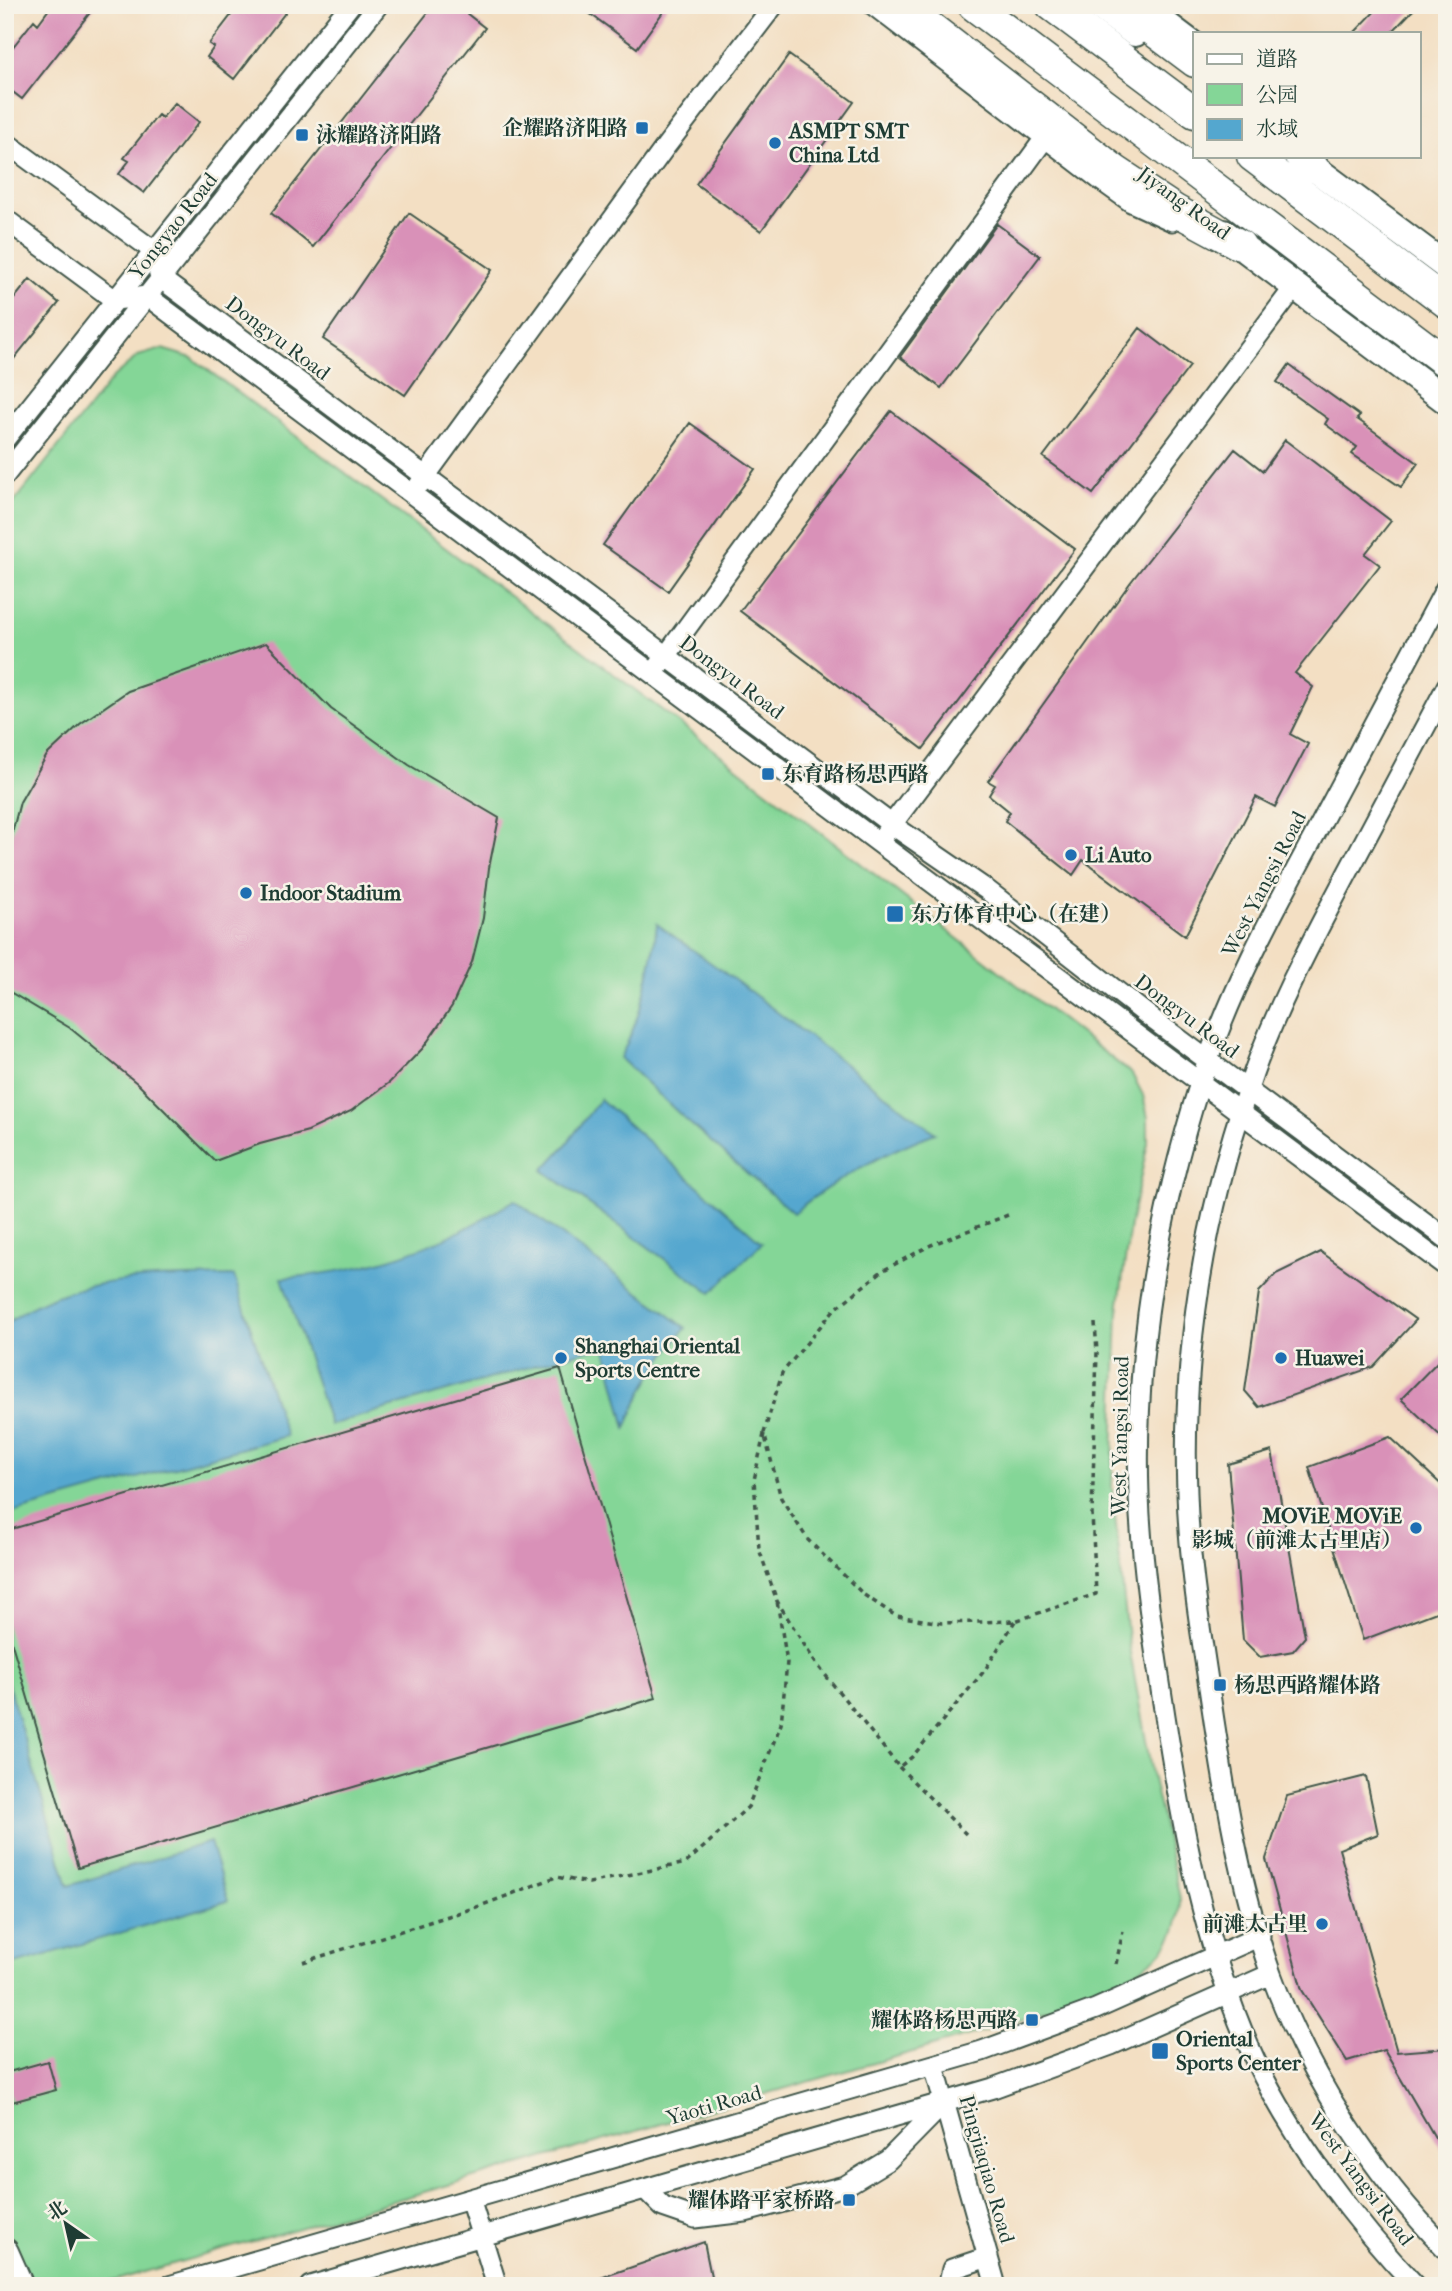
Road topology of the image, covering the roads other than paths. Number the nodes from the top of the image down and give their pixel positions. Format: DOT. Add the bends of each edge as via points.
graph roads {
  1 [pos="350,5"];
  2 [pos="378,5"];
  3 [pos="774,5"];
  4 [pos="873,5"];
  5 [pos="902,5"];
  6 [pos="921,5"];
  7 [pos="973,5"];
  8 [pos="1051,5"];
  9 [pos="1097,5"];
  10 [pos="1119,5"];
  11 [pos="1146,5"];
  12 [pos="1193,40"];
  13 [pos="1193,60"];
  14 [pos="1193,77"];
  15 [pos="1193,112"];
  16 [pos="1045,138"];
  17 [pos="5,142"];
  18 [pos="1255,158"];
  19 [pos="1304,159"];
  20 [pos="5,219"];
  21 [pos="1240,245"];
  22 [pos="154,251"];
  23 [pos="1447,267"];
  24 [pos="160,278"];
  25 [pos="1296,285"];
  26 [pos="147,296"];
  27 [pos="115,300"];
  28 [pos="1447,303"];
  29 [pos="1447,362"];
  30 [pos="1447,401"];
  31 [pos="5,439"];
  32 [pos="5,475"];
  33 [pos="425,477"];
  34 [pos="413,494"];
  35 [pos="1447,586"];
  36 [pos="665,656"];
  37 [pos="654,673"];
  38 [pos="1447,686"];
  39 [pos="891,824"];
  40 [pos="880,842"];
  41 [pos="1208,1060"];
  42 [pos="1200,1082"];
  43 [pos="1247,1090"];
  44 [pos="1241,1112"];
  45 [pos="1447,1239"];
  46 [pos="1447,1267"];
  47 [pos="1259,1936"];
  48 [pos="1216,1956"];
  49 [pos="1271,1974"];
  50 [pos="1228,1993"];
  51 [pos="934,2066"];
  52 [pos="944,2103"];
  53 [pos="645,2189"];
  54 [pos="470,2199"];
  55 [pos="481,2236"];
  56 [pos="1447,2250"];
  57 [pos="5,2252"];
  58 [pos="988,2257"];
  59 [pos="20,2286"];
  60 [pos="169,2286"];
  61 [pos="310,2286"];
  62 [pos="496,2286"];
  63 [pos="948,2286"];
  64 [pos="996,2286"];
  65 [pos="1416,2286"];
  1 -- 22 [label="street, Yongyao Road"];
  2 -- 24 [label="street, Yongyao Road"];
  3 -- 33 [label="street"];
  4 -- 16 [label="street"];
  5 -- 21 [label="highway" via="1116,171"];
  6 -- 21 [label="main road, Jiyang Road"];
  7 -- 29 [label="highway"];
  8 -- 15 [label="highway"];
  9 -- 14 [label="main road"];
  10 -- 13 [label="highway"];
  11 -- 12 [label="street"];
  16 -- 21 [label="street" via="1131,202"];
  16 -- 36 [label="street"];
  17 -- 22 [label="street"];
  18 -- 28 [label="highway"];
  19 -- 23 [label="main road"];
  20 -- 27 [label="street"];
  21 -- 25 [label="main road, Jiyang Road"];
  22 -- 24 [label="street"];
  22 -- 27 [label="street, Yongyao Road"];
  24 -- 26 [label="street, Yongyao Road"];
  24 -- 33 [label="street, Dongyu Road"];
  25 -- 30 [label="main road, Jiyang Road"];
  25 -- 39 [label="street"];
  26 -- 27 [label="street"];
  26 -- 32 [label="street, Yongyao Road"];
  26 -- 34 [label="street, Dongyu Road"];
  27 -- 31 [label="street, Yongyao Road"];
  33 -- 34 [label="street"];
  33 -- 36 [label="street, Dongyu Road"];
  34 -- 37 [label="street, Dongyu Road"];
  35 -- 41 [label="street, West Yangsi Road" via="1262,933"];
  36 -- 37 [label="street"];
  36 -- 39 [label="street, Dongyu Road"];
  37 -- 40 [label="street, Dongyu Road"];
  38 -- 43 [label="street, West Yangsi Road" via="1305,954"];
  39 -- 40 [label="street"];
  39 -- 41 [label="street, Dongyu Road" via="987,890"];
  40 -- 42 [label="street, Dongyu Road"];
  41 -- 42 [label="street, West Yangsi Road"];
  41 -- 43 [label="street, Dongyu Road"];
  42 -- 44 [label="street, Dongyu Road"];
  42 -- 48 [label="street, West Yangsi Road" via="1172,1182 1151,1287 1139,1425 1139,1496 1152,1630 1179,1807"];
  43 -- 44 [label="street, West Yangsi Road"];
  43 -- 45 [label="street, Dongyu Road"];
  44 -- 46 [label="street, Dongyu Road"];
  44 -- 47 [label="street, West Yangsi Road" via="1220,1183 1198,1294 1186,1426 1187,1494 1199,1623 1225,1798"];
  47 -- 48 [label="street, Yaoti Road"];
  47 -- 49 [label="street, West Yangsi Road"];
  48 -- 50 [label="street, West Yangsi Road"];
  48 -- 51 [label="street, Yaoti Road" via="1038,2032"];
  49 -- 50 [label="street"];
  49 -- 56 [label="street, West Yangsi Road" via="1299,2042 1337,2109 1378,2168"];
  50 -- 52 [label="street" via="1111,2045"];
  50 -- 65 [label="street, West Yangsi Road" via="1257,2063 1297,2134 1340,2196"];
  51 -- 52 [label="street, Pingjiaqiao Road"];
  51 -- 54 [label="street, Yaoti Road"];
  52 -- 53 [label="street"];
  52 -- 53 [label="street" via="888,2161 845,2186 745,2212 695,2218 663,2207"];
  52 -- 58 [label="street, Pingjiaqiao Road"];
  53 -- 55 [label="street"];
  54 -- 55 [label="street"];
  54 -- 60 [label="street, Yaoti Road"];
  55 -- 61 [label="street"];
  55 -- 62 [label="street"];
  57 -- 59 [label="main road"];
  58 -- 63 [label="street" via="952,2269"];
  58 -- 64 [label="street, Pingjiaqiao Road"];
}
